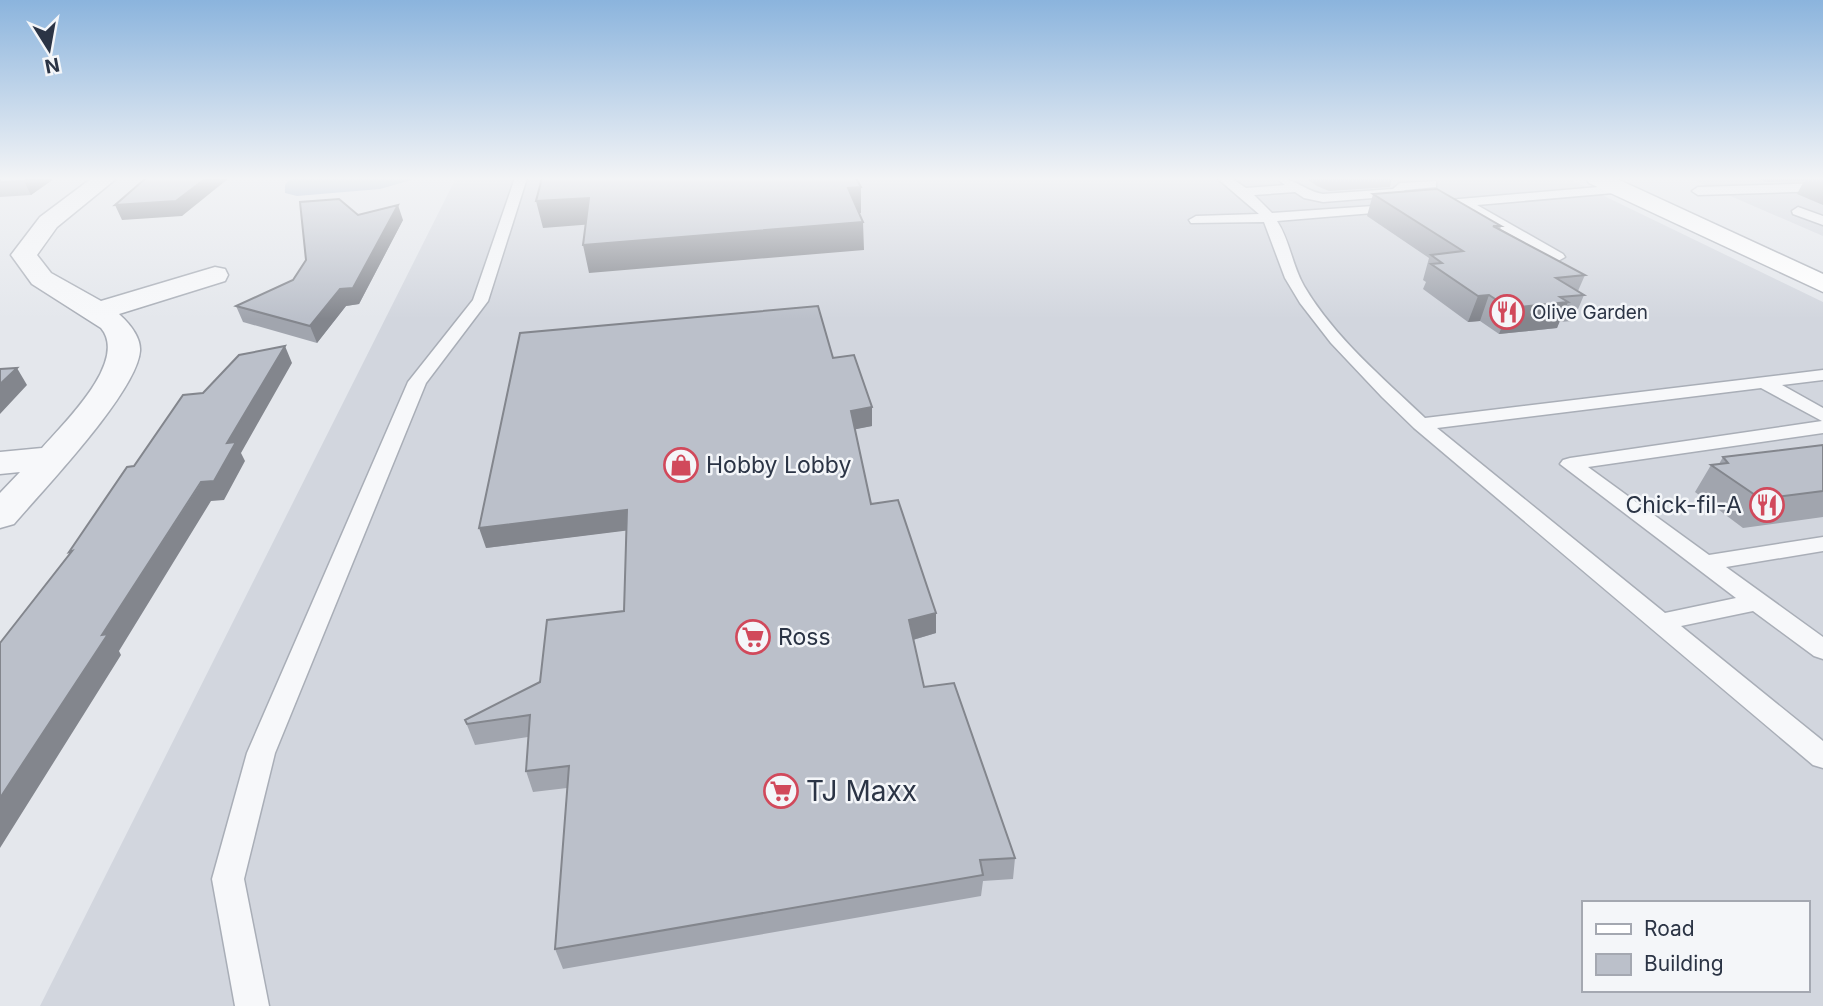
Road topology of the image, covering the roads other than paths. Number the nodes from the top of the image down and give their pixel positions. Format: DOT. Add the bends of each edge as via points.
graph roads {
  1 [pos="46,225"];
  2 [pos="505,225"];
  3 [pos="1273,225"];
  4 [pos="1502,225"];
  5 [pos="1697,225"];
  6 [pos="1558,257"];
  7 [pos="12,258"];
  8 [pos="215,275"];
  9 [pos="1823,284"];
  10 [pos="99,311"];
  11 [pos="1823,375"];
  12 [pos="1763,382"];
  13 [pos="1823,416"];
  14 [pos="1421,424"];
  15 [pos="1823,427"];
  16 [pos="50,458"];
  17 [pos="0,463"];
  18 [pos="0,516"];
  19 [pos="1823,544"];
  20 [pos="1705,563"];
  21 [pos="1757,602"];
  22 [pos="1660,622"];
  23 [pos="1823,650"];
  24 [pos="1823,757"];
  25 [pos="252,1006"];
  1 -- 7 [label="street"];
  2 -- 25 [label="lane" via="480,301 417,382 261,753 228,879"];
  3 -- 14 [label="lane" via="1296,285 1321,319"];
  4 -- 6 [label="lane"];
  5 -- 9 [label="main road"];
  7 -- 10 [label="street"];
  8 -- 10 [label="street"];
  10 -- 16 [label="street" via="120,331 125,348 122,366"];
  11 -- 12 [label="lane"];
  12 -- 13 [label="lane"];
  12 -- 14 [label="lane"];
  14 -- 22 [label="lane"];
  15 -- 20 [label="lane" via="1570,464"];
  16 -- 17 [label="street"];
  16 -- 18 [label="street"];
  19 -- 20 [label="lane"];
  20 -- 21 [label="lane"];
  21 -- 22 [label="lane"];
  21 -- 23 [label="lane"];
  22 -- 24 [label="lane"];
}
